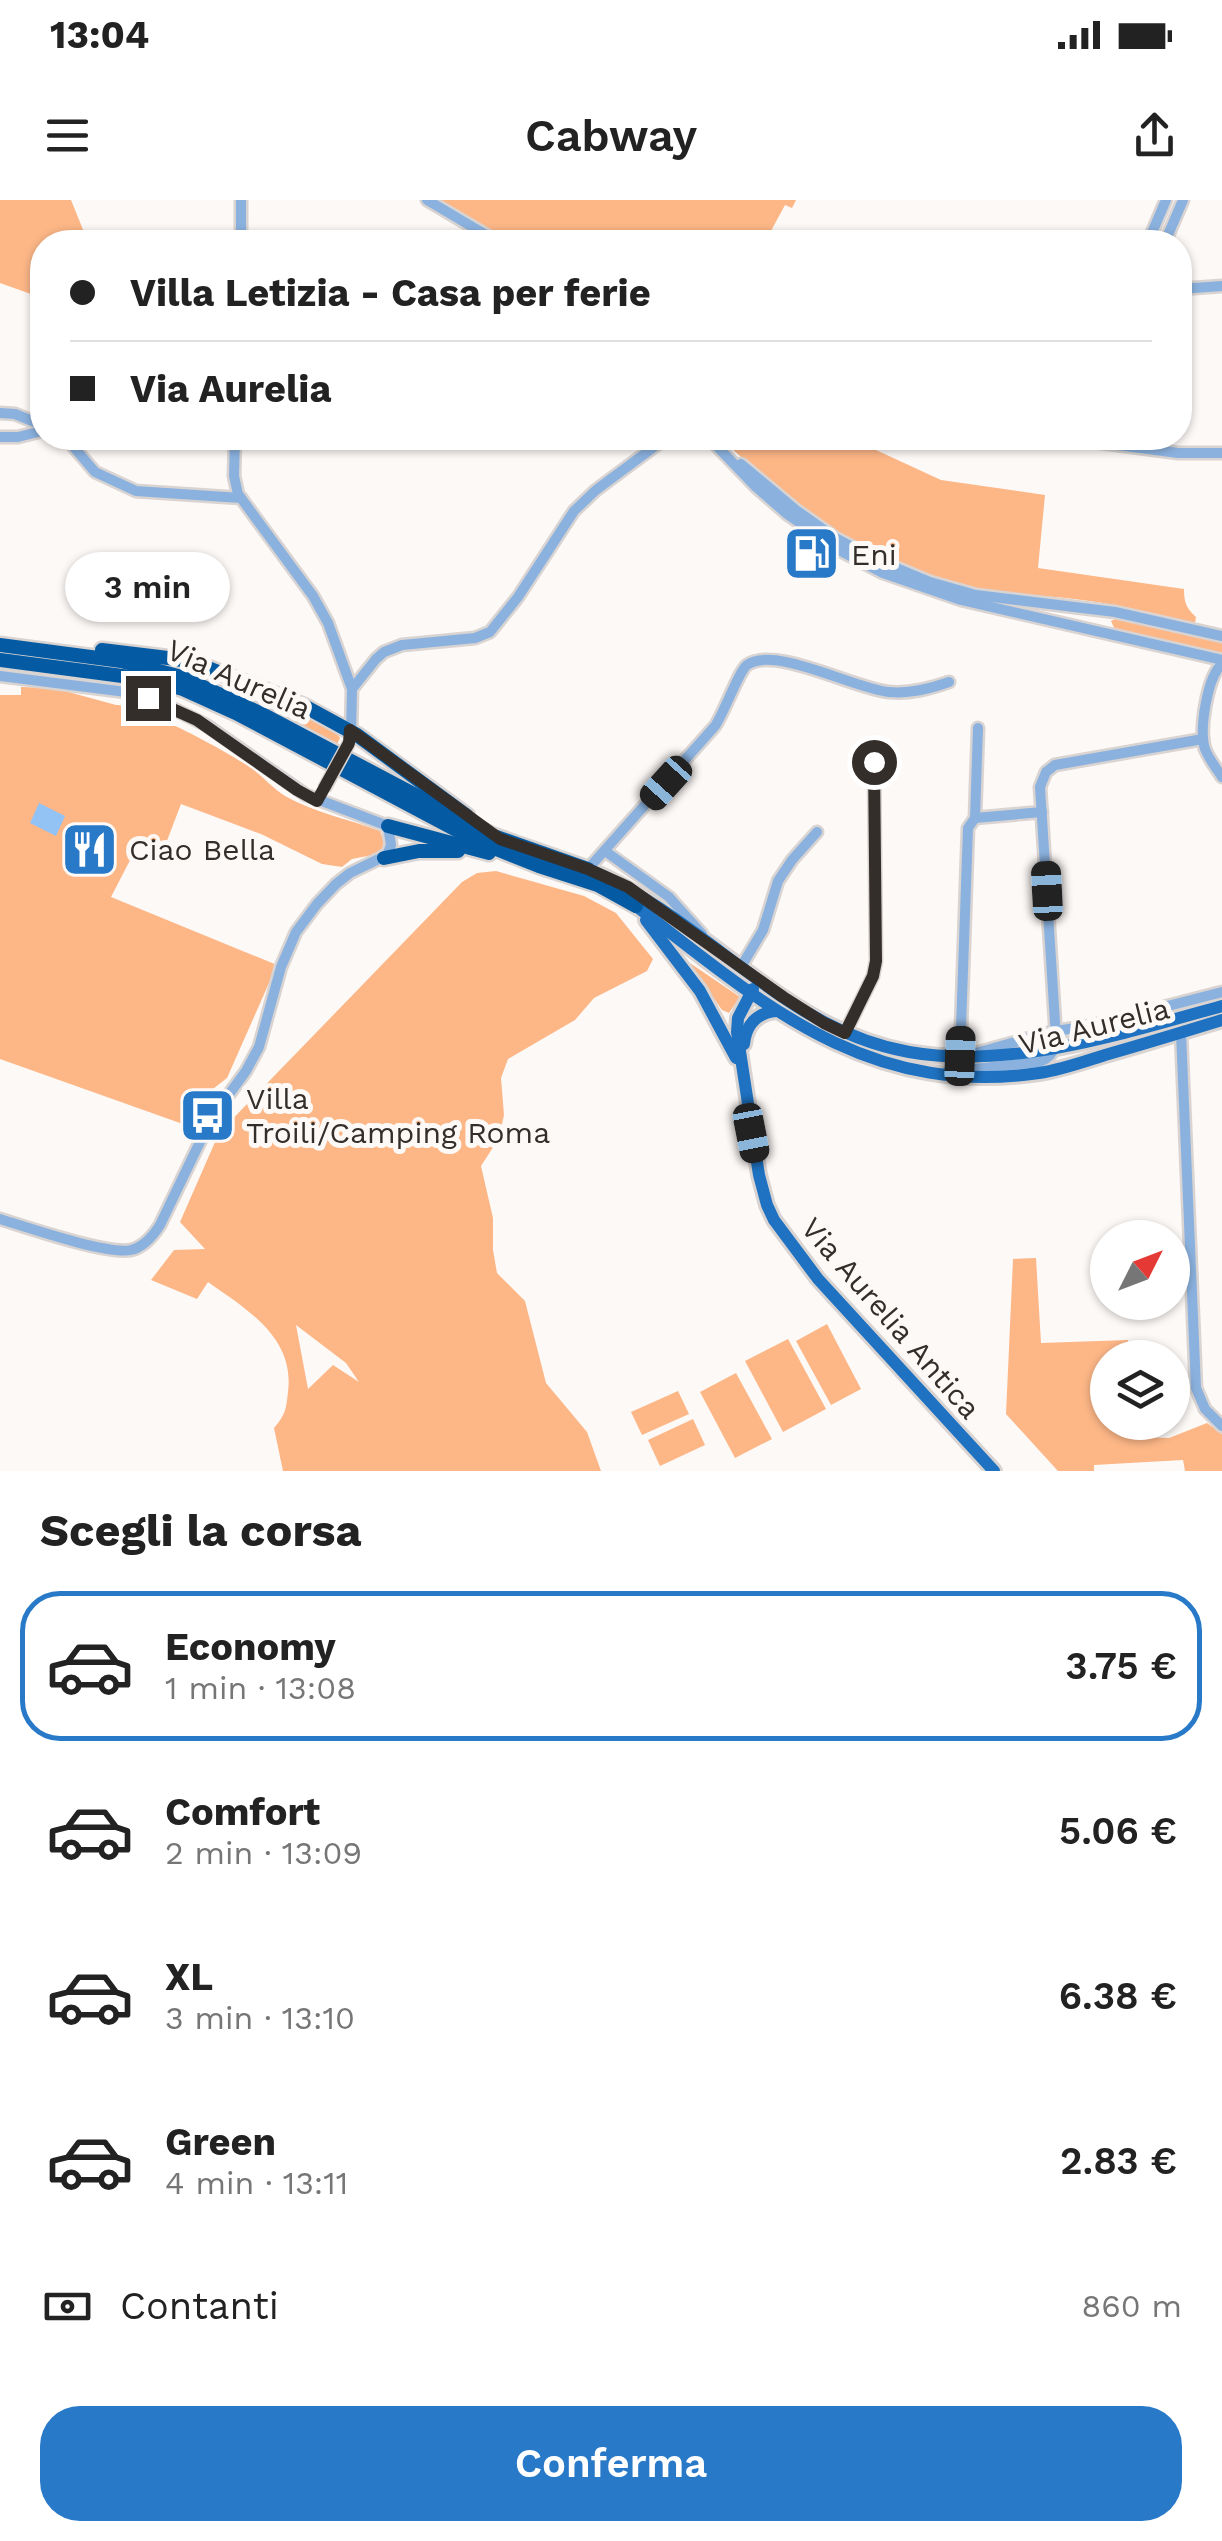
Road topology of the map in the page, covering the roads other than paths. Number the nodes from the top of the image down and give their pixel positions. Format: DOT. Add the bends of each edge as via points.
graph roads {
  1 [pos="241,200"];
  2 [pos="427,200"];
  3 [pos="1166,200"];
  4 [pos="1183,200"];
  5 [pos="241,230"];
  6 [pos="478,230"];
  7 [pos="1153,230"];
  8 [pos="1170,230"];
  9 [pos="1222,286"];
  10 [pos="1192,288"];
  11 [pos="0,412"];
  12 [pos="30,422"];
  13 [pos="30,432"];
  14 [pos="0,437"];
  15 [pos="76,450"];
  16 [pos="235,450"];
  17 [pos="650,450"];
  18 [pos="722,450"];
  19 [pos="1155,450"];
  20 [pos="1222,453"];
  21 [pos="731,458"];
  22 [pos="241,498"];
  23 [pos="1115,612"];
  24 [pos="1110,634"];
  25 [pos="1222,636"];
  26 [pos="0,645"];
  27 [pos="49,651"];
  28 [pos="1200,655"];
  29 [pos="0,660"];
  30 [pos="1222,662"];
  31 [pos="0,676"];
  32 [pos="1211,680"];
  33 [pos="949,682"];
  34 [pos="352,689"];
  35 [pos="978,728"];
  36 [pos="350,737"];
  37 [pos="1203,739"];
  38 [pos="874,762"];
  39 [pos="1222,777"];
  40 [pos="317,801"];
  41 [pos="1042,812"];
  42 [pos="975,818"];
  43 [pos="388,826"];
  44 [pos="817,832"];
  45 [pos="500,839"];
  46 [pos="480,851"];
  47 [pos="604,851"];
  48 [pos="384,858"];
  49 [pos="539,866"];
  50 [pos="588,869"];
  51 [pos="636,906"];
  52 [pos="708,942"];
  53 [pos="740,966"];
  54 [pos="758,979"];
  55 [pos="700,990"];
  56 [pos="751,993"];
  57 [pos="1222,996"];
  58 [pos="776,1011"];
  59 [pos="738,1018"];
  60 [pos="1222,1020"];
  61 [pos="1090,1026"];
  62 [pos="1055,1031"];
  63 [pos="1181,1032"];
  64 [pos="845,1033"];
  65 [pos="1076,1043"];
  66 [pos="1056,1048"];
  67 [pos="965,1057"];
  68 [pos="1098,1058"];
  69 [pos="742,1072"];
  70 [pos="941,1073"];
  71 [pos="0,1219"];
  72 [pos="1222,1426"];
  73 [pos="994,1471"];
  1 -- 5 [label="street"];
  2 -- 6 [label="street"];
  3 -- 7 [label="street"];
  4 -- 8 [label="street"];
  9 -- 10 [label="street"];
  11 -- 12 [label="street"];
  13 -- 14 [label="street"];
  15 -- 22 [label="street" via="95,472 140,492"];
  16 -- 22 [label="street"];
  17 -- 34 [label="street" via="574,511 490,632 396,646"];
  18 -- 21 [label="street"];
  19 -- 20 [label="street"];
  21 -- 23 [label="street" via="827,532 902,572 976,595"];
  21 -- 24 [label="street" via="787,514 883,572 951,598"];
  22 -- 34 [label="street" via="314,596"];
  23 -- 24 [label="street" via="1105,621"];
  23 -- 25 [label="street"];
  24 -- 28 [label="street"];
  26 -- 27 [label="highway, Via Aurelia"];
  27 -- 36 [label="highway" via="176,659 284,697"];
  27 -- 45 [label="highway, Via Aurelia" via="135,664 205,686"];
  28 -- 30 [label="street"];
  28 -- 32 [label="street"];
  29 -- 49 [label="highway, Via Aurelia" via="182,689 479,842"];
  30 -- 32 [label="street"];
  31 -- 40 [label="street, Via Aurelia" via="126,692 166,705"];
  32 -- 37 [label="street"];
  33 -- 47 [label="street" via="890,692 783,660 750,663 715,726"];
  34 -- 36 [label="street"];
  35 -- 42 [label="street"];
  36 -- 40 [label="street, bridge"];
  36 -- 45 [label="highway"];
  37 -- 39 [label="street"];
  37 -- 41 [label="street" via="1052,767 1041,781"];
  38 -- 64 [label="street" via="876,961"];
  40 -- 43 [label="street, Via Aurelia"];
  41 -- 42 [label="street"];
  41 -- 62 [label="street"];
  42 -- 67 [label="street" via="968,828"];
  43 -- 46 [label="highway"];
  43 -- 48 [label="street" via="391,845"];
  44 -- 53 [label="street" via="775,886 763,930"];
  45 -- 50 [label="highway, Via Aurelia"];
  46 -- 48 [label="highway"];
  46 -- 49 [label="highway"];
  47 -- 50 [label="street"];
  47 -- 52 [label="street, Via Aurelia" via="669,898"];
  48 -- 71 [label="street" via="346,875 296,932 259,1046 211,1119 148,1240 122,1250"];
  49 -- 51 [label="highway, Via Aurelia"];
  50 -- 52 [label="main road, Via Aurelia" via="628,887"];
  51 -- 55 [label="main road"];
  51 -- 56 [label="main road, Via Aurelia"];
  52 -- 53 [label="main road, Via Aurelia"];
  53 -- 54 [label="main road, Via Aurelia"];
  54 -- 56 [label="main road"];
  54 -- 64 [label="main road, Via Aurelia"];
  55 -- 59 [label="main road" via="726,1018"];
  55 -- 69 [label="main road"];
  56 -- 58 [label="main road, Via Aurelia"];
  56 -- 59 [label="main road"];
  57 -- 61 [label="street, Via Aurelia"];
  57 -- 65 [label="main road, Via Aurelia"];
  58 -- 69 [label="main road" via="749,1025"];
  58 -- 70 [label="main road, Via Aurelia" via="852,1052"];
  59 -- 69 [label="main road"];
  60 -- 63 [label="main road, Via Aurelia"];
  61 -- 62 [label="street, Via Aurelia"];
  61 -- 65 [label="street"];
  62 -- 66 [label="street, Via Aurelia"];
  62 -- 67 [label="street, Via Aurelia"];
  63 -- 68 [label="main road, Via Aurelia"];
  63 -- 72 [label="street" via="1196,1388"];
  64 -- 67 [label="main road, Via Aurelia" via="906,1052"];
  65 -- 66 [label="main road, Via Aurelia"];
  65 -- 68 [label="street" via="1083,1054"];
  66 -- 67 [label="main road, Via Aurelia"];
  66 -- 70 [label="street" via="1043,1061"];
  68 -- 70 [label="main road, Via Aurelia" via="1026,1075"];
  69 -- 73 [label="main road, Via Aurelia Antica" via="762,1187 778,1227"];
}
